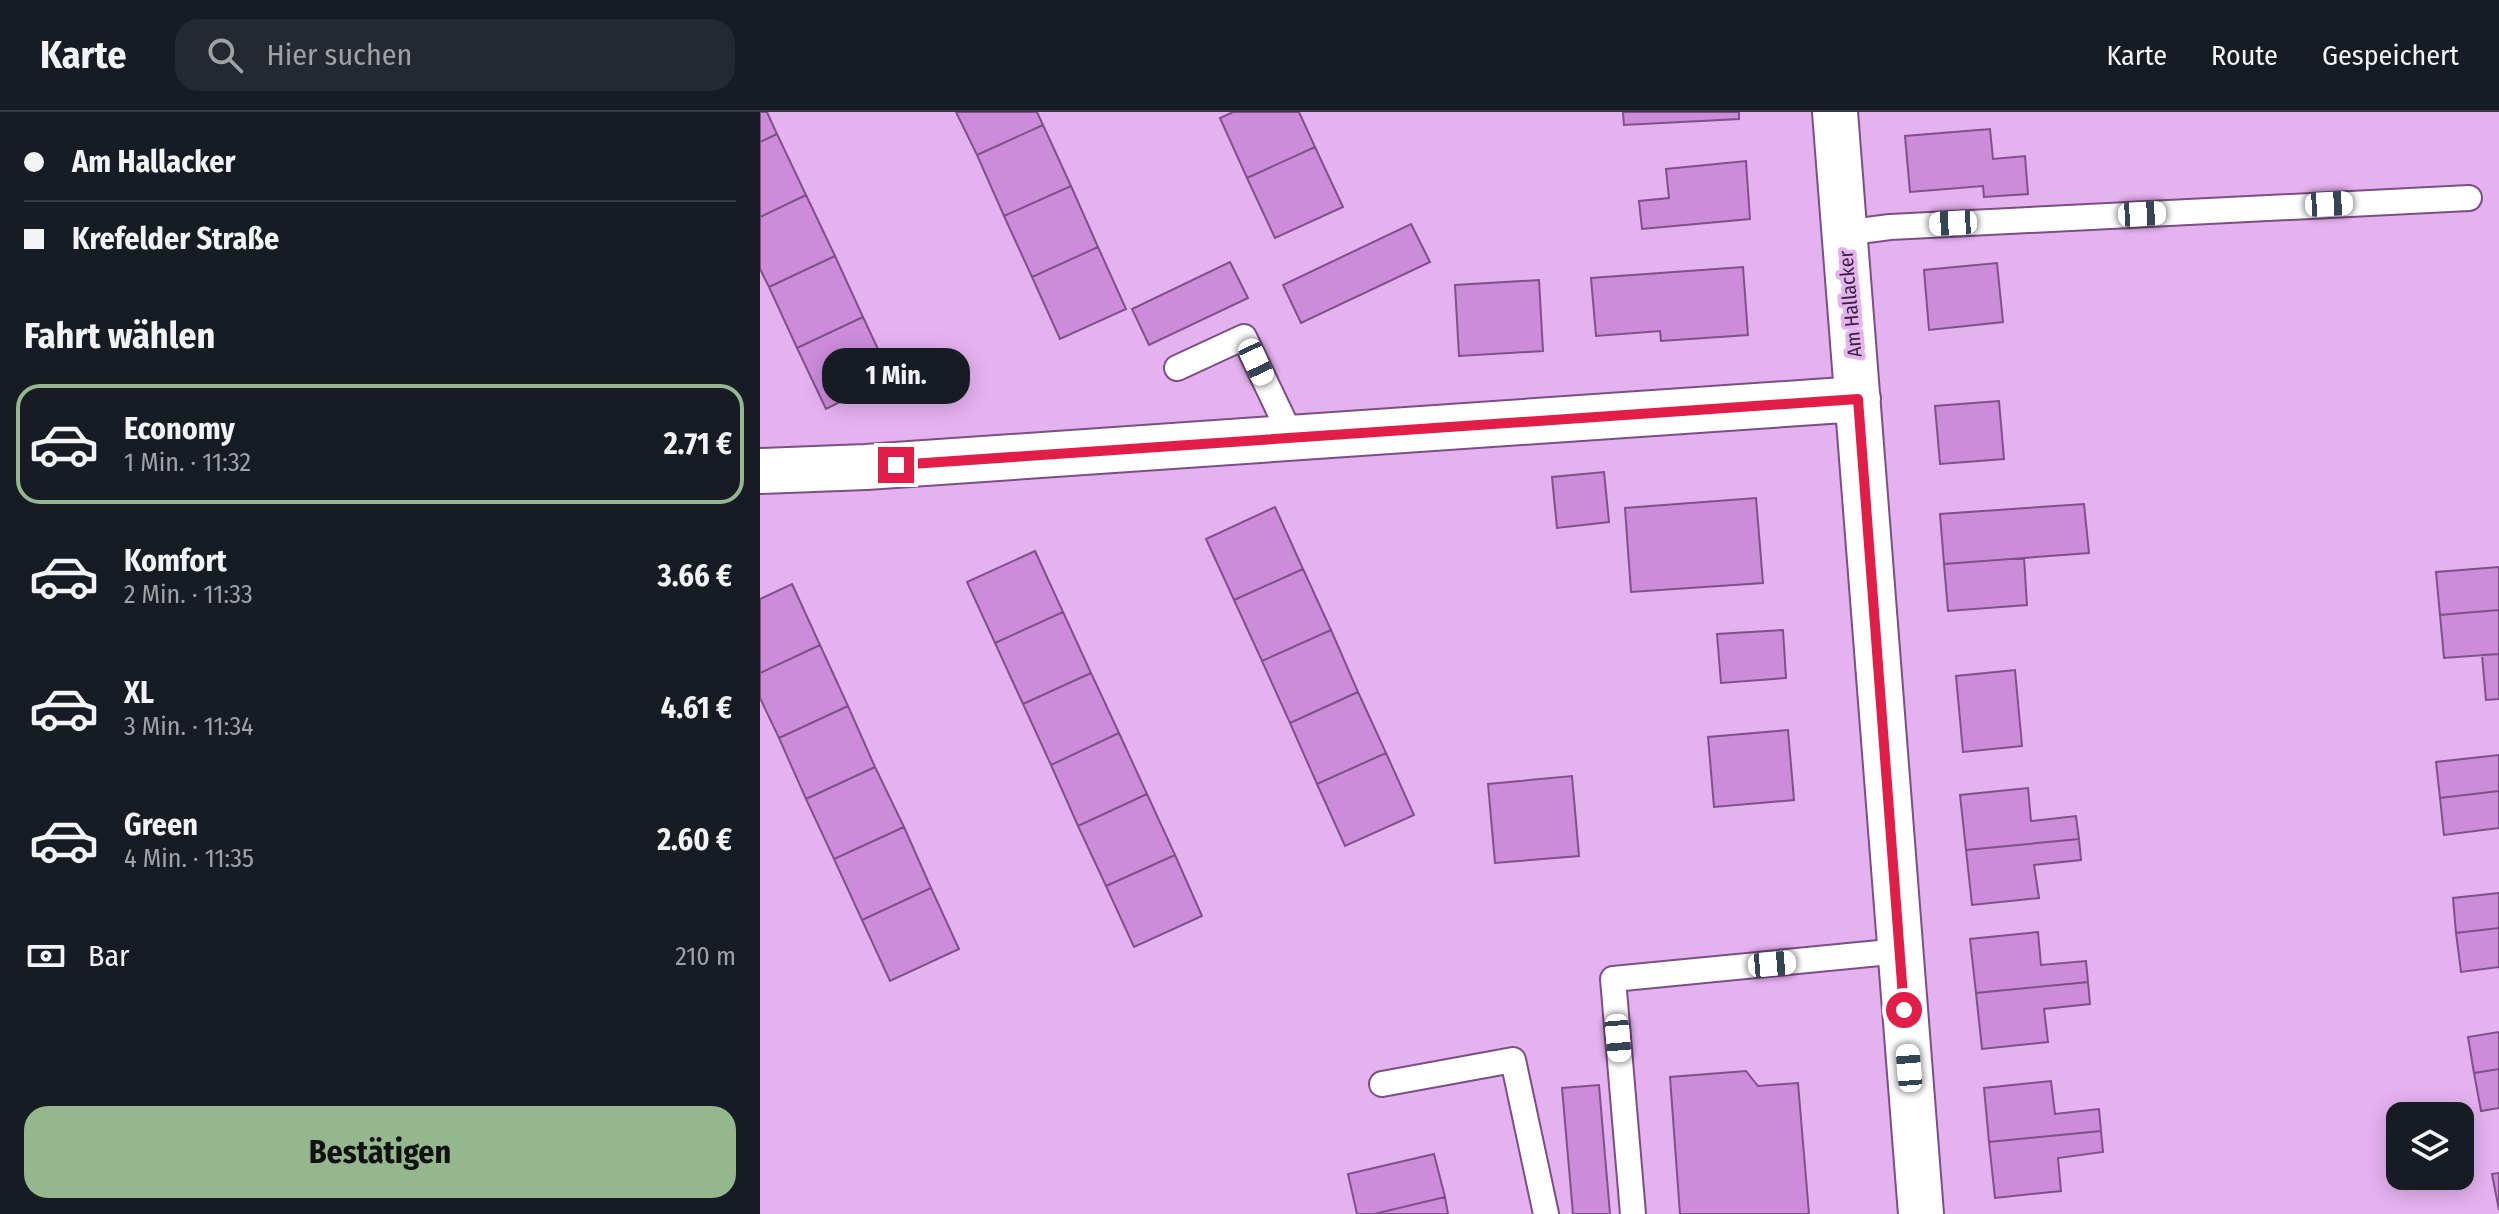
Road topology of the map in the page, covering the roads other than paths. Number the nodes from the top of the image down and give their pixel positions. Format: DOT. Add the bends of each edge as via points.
graph roads {
  1 [pos="1835,112"];
  2 [pos="2469,198"];
  3 [pos="1844,233"];
  4 [pos="1177,368"];
  5 [pos="1858,399"];
  6 [pos="1292,438"];
  7 [pos="760,471"];
  8 [pos="1900,951"];
  9 [pos="1382,1084"];
  10 [pos="1546,1214"];
  11 [pos="1633,1214"];
  12 [pos="1921,1214"];
  1 -- 3 [label="street, Am Hallacker"];
  2 -- 3 [label="lane"];
  3 -- 5 [label="street, Am Hallacker"];
  4 -- 6 [label="lane" via="1244,337"];
  5 -- 6 [label="street"];
  5 -- 8 [label="street, Am Hallacker"];
  6 -- 7 [label="street"];
  8 -- 11 [label="lane" via="1613,979"];
  8 -- 12 [label="street, Am Hallacker"];
  9 -- 10 [label="lane" via="1513,1060"];
}
